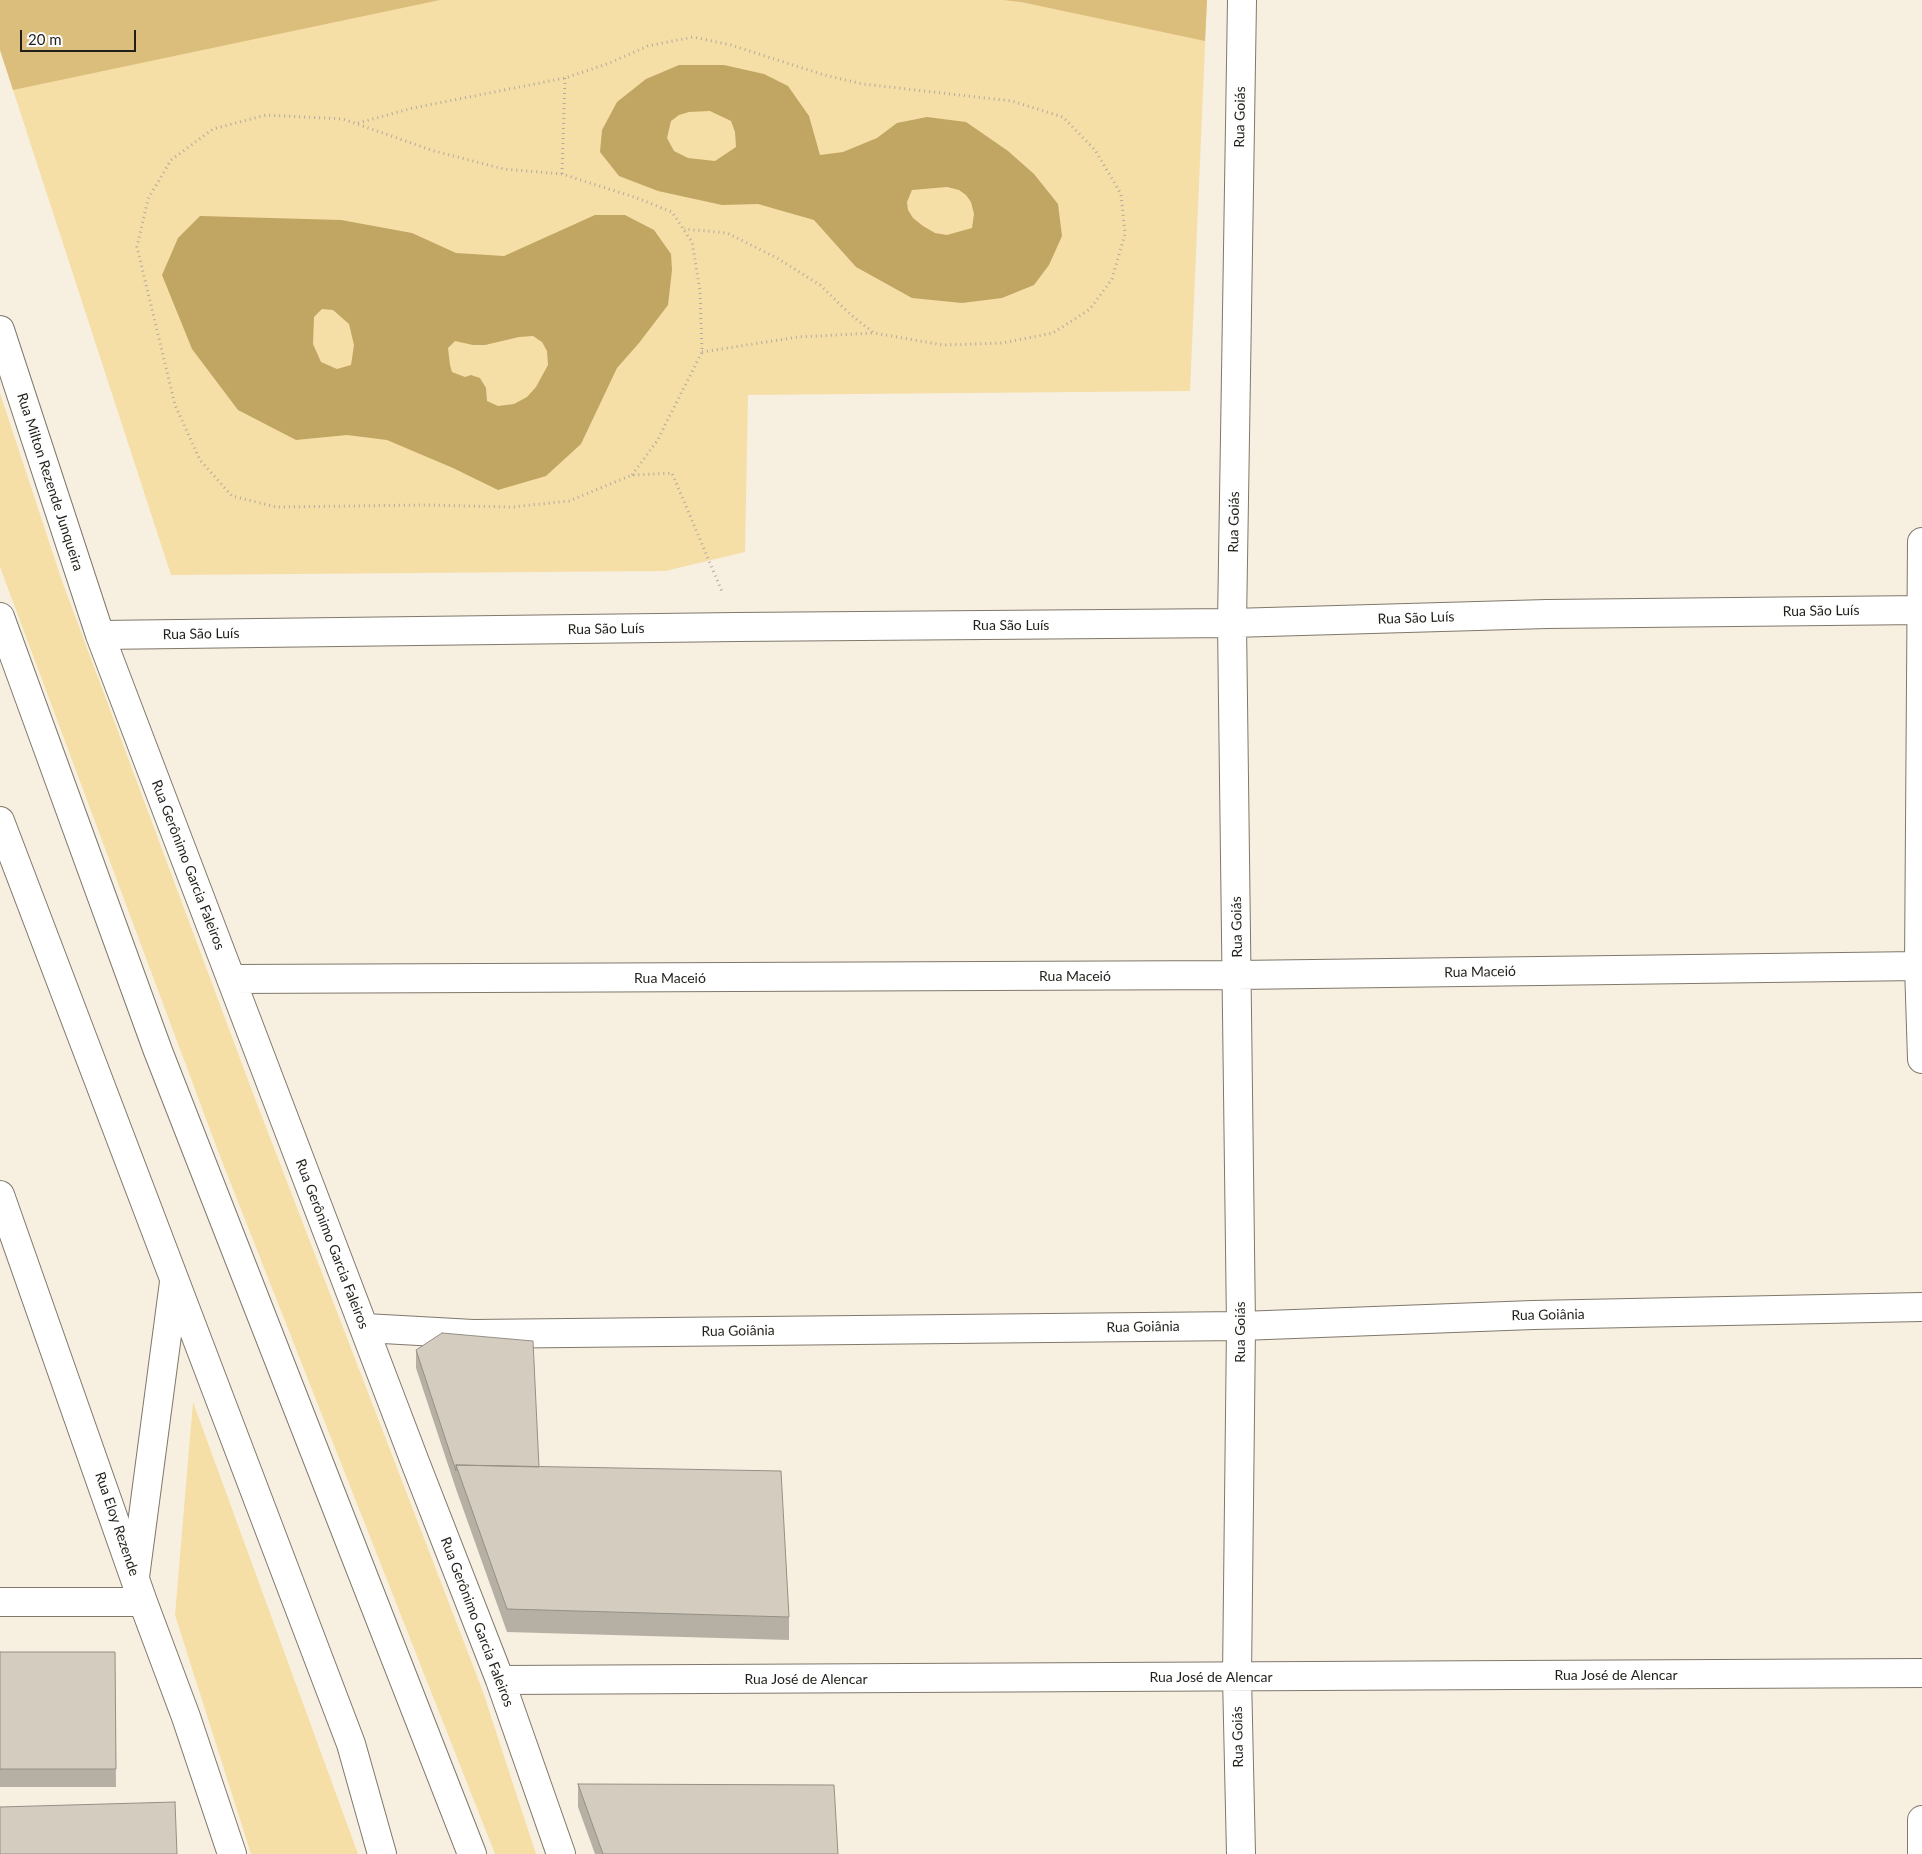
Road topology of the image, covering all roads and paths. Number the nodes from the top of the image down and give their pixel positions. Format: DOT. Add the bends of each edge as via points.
graph roads {
  1 [pos="1242,0"];
  2 [pos="565,78"];
  3 [pos="356,124"];
  4 [pos="562,174"];
  5 [pos="683,229"];
  6 [pos="0,330"];
  7 [pos="874,333"];
  8 [pos="702,352"];
  9 [pos="632,476"];
  10 [pos="1922,542"];
  11 [pos="1922,610"];
  12 [pos="0,617"];
  13 [pos="1232,623"];
  14 [pos="736,627"];
  15 [pos="100,635"];
  16 [pos="0,821"];
  17 [pos="1919,966"];
  18 [pos="1238,975"];
  19 [pos="231,979"];
  20 [pos="1922,1059"];
  21 [pos="0,1195"];
  22 [pos="174,1278"];
  23 [pos="1922,1307"];
  24 [pos="1241,1326"];
  25 [pos="365,1328"];
  26 [pos="139,1590"];
  27 [pos="0,1602"];
  28 [pos="1922,1674"];
  29 [pos="1237,1677"];
  30 [pos="500,1680"];
  31 [pos="1922,1820"];
  32 [pos="232,1854"];
  33 [pos="382,1854"];
  34 [pos="472,1854"];
  35 [pos="561,1854"];
  36 [pos="1240,1854"];
  37 [pos="1922,1854"];
  1 -- 13 [label="street, Rua Goiás"];
  2 -- 3 [label="path" via="413,108"];
  2 -- 4 [label="path"];
  2 -- 7 [label="path" via="648,46 693,37 864,84 1012,101 1063,117 1095,150 1121,194 1125,234 1112,279 1090,309 1053,334 1002,342 943,345"];
  3 -- 4 [label="path" via="434,151 495,167"];
  3 -- 9 [label="path" via="343,119 266,115 213,129 171,160 148,199 137,247 175,405 200,460 232,496 276,507 512,507 569,501"];
  4 -- 5 [label="path" via="672,212"];
  5 -- 7 [label="path" via="727,233 777,258 820,285"];
  5 -- 8 [label="path" via="692,242 700,291"];
  6 -- 15 [label="street, Rua Milton Rezende Junqueira"];
  7 -- 8 [label="path" via="798,337"];
  8 -- 9 [label="path" via="657,441"];
  9 -- 14 [label="path" via="672,473"];
  10 -- 11 [label="street"];
  11 -- 13 [label="street, Rua São Luís" via="1547,614"];
  11 -- 17 [label="street"];
  12 -- 34 [label="street" via="158,1051"];
  13 -- 14 [label="street, Rua São Luís"];
  13 -- 18 [label="street, Rua Goiás"];
  14 -- 15 [label="street, Rua São Luís"];
  15 -- 19 [label="street, Rua Gerônimo Garcia Faleiros"];
  16 -- 22 [label="street"];
  17 -- 18 [label="street, Rua Maceió"];
  17 -- 20 [label="street"];
  18 -- 19 [label="street, Rua Maceió"];
  18 -- 24 [label="street, Rua Goiás"];
  19 -- 25 [label="street, Rua Gerônimo Garcia Faleiros"];
  21 -- 26 [label="street, Rua Eloy Rezende"];
  22 -- 26 [label="street"];
  22 -- 33 [label="street" via="351,1744"];
  23 -- 24 [label="street, Rua Goiânia" via="1533,1315"];
  24 -- 25 [label="street, Rua Goiânia" via="473,1334"];
  24 -- 29 [label="street, Rua Goiás"];
  25 -- 30 [label="street, Rua Gerônimo Garcia Faleiros"];
  26 -- 27 [label="street"];
  26 -- 32 [label="street, Rua Eloy Rezende"];
  28 -- 29 [label="street, Rua José de Alencar"];
  29 -- 30 [label="street, Rua José de Alencar"];
  29 -- 36 [label="street, Rua Goiás"];
  30 -- 35 [label="street, Rua Gerônimo Garcia Faleiros"];
  31 -- 37 [label="street"];
}
